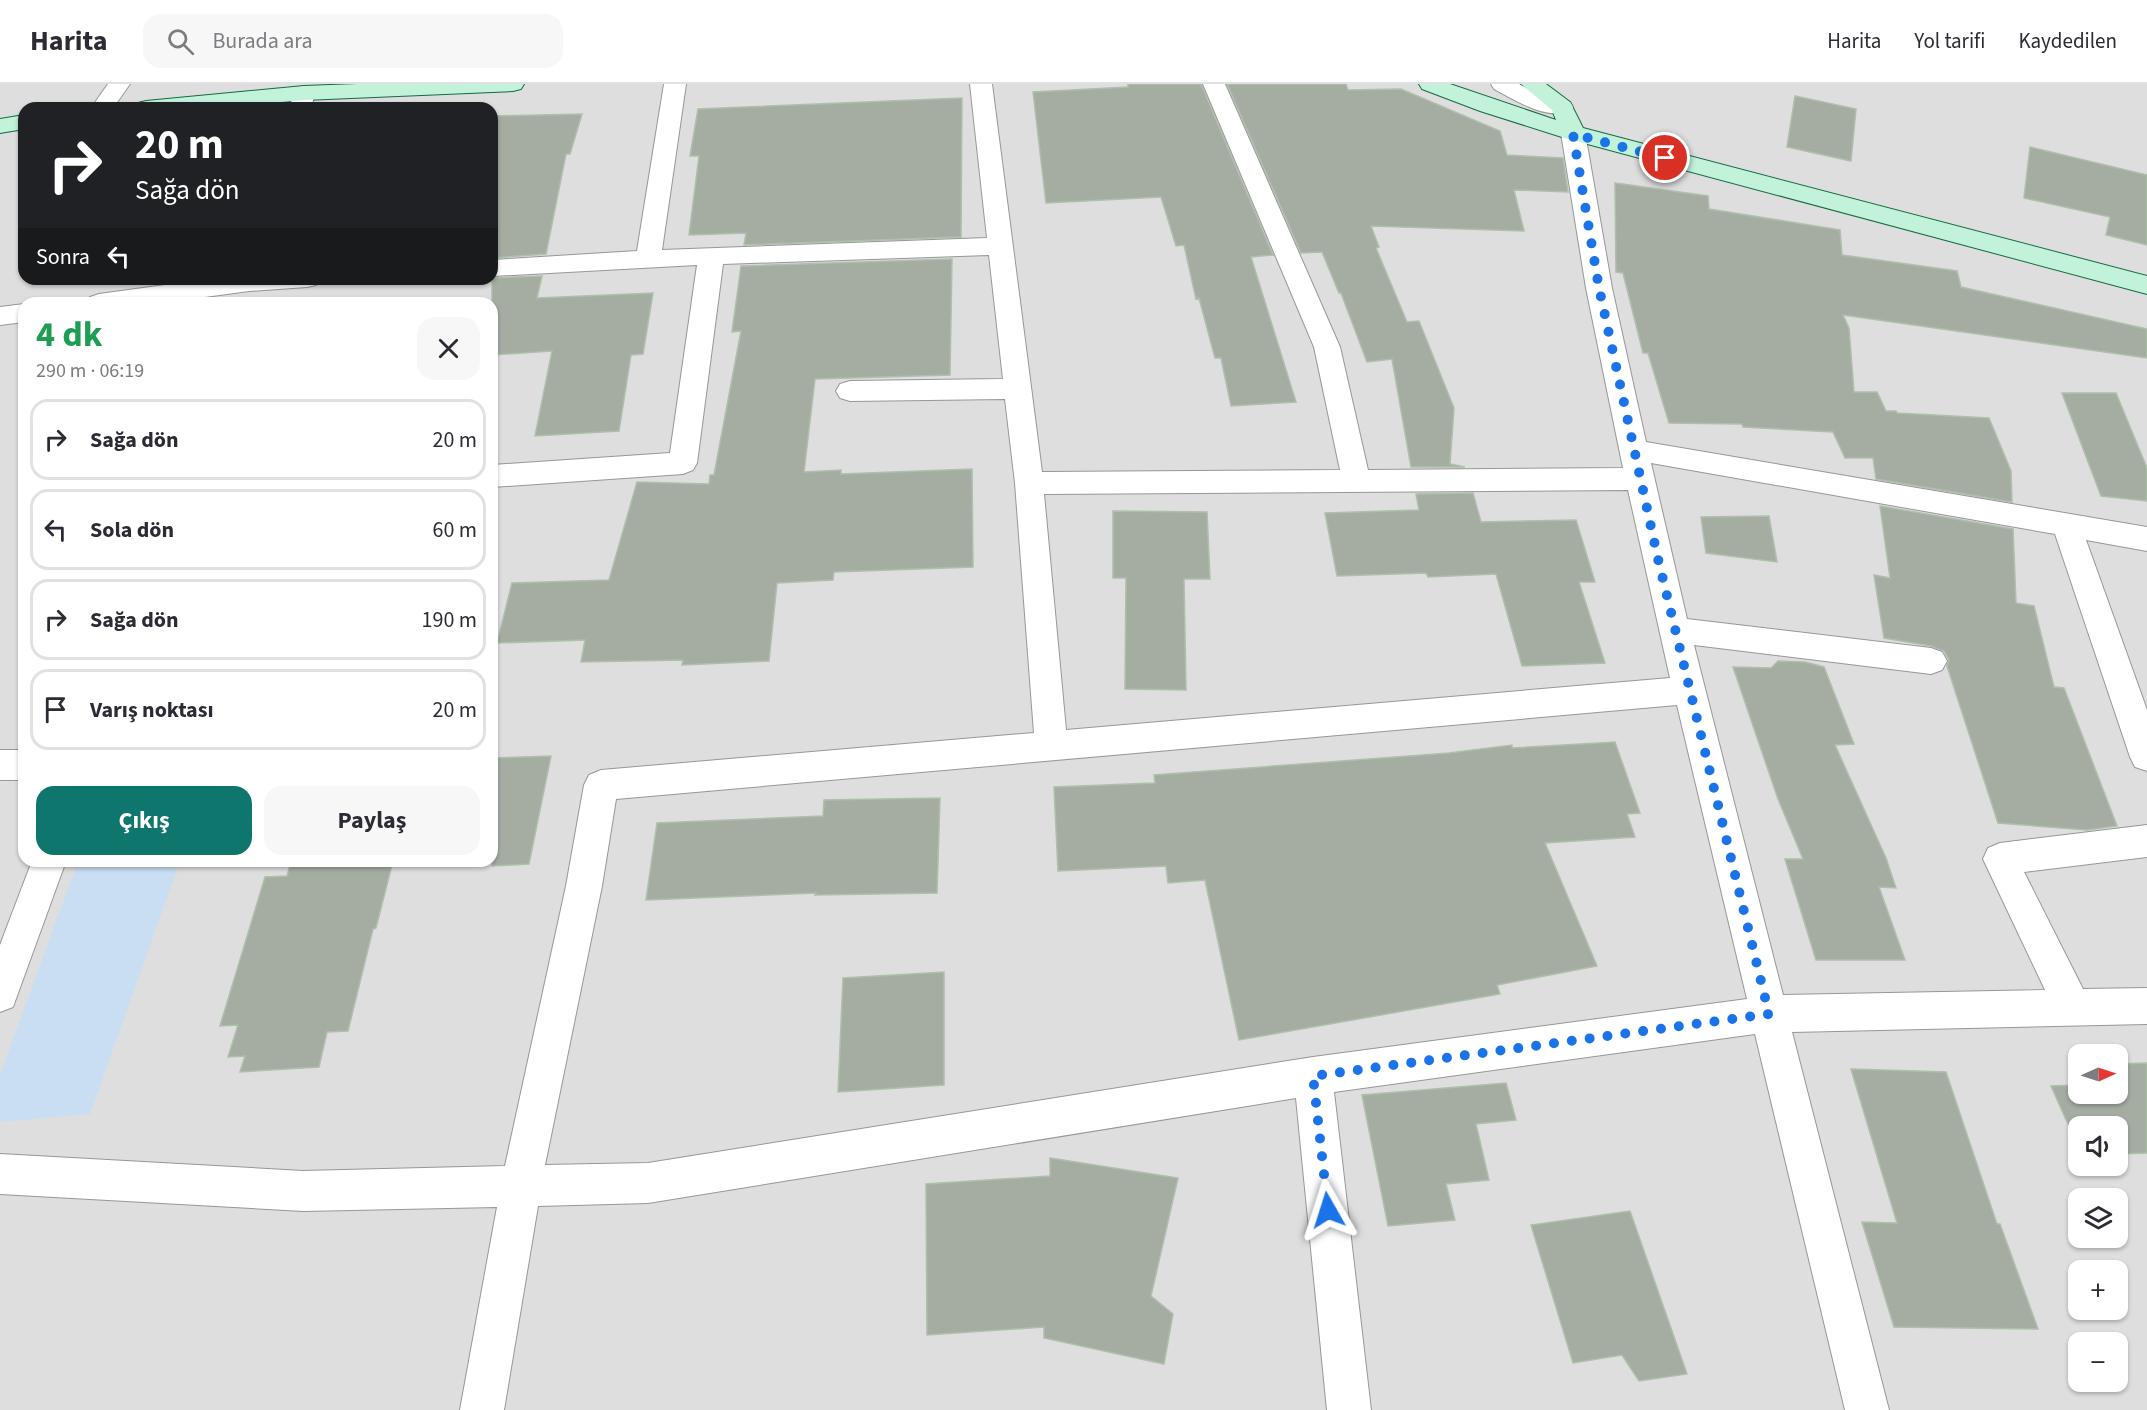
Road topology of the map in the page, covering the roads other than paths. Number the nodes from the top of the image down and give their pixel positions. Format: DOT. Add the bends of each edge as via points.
graph roads {
  1 [pos="119,84"];
  2 [pos="513,84"];
  3 [pos="675,84"];
  4 [pos="981,84"];
  5 [pos="1214,84"];
  6 [pos="1430,84"];
  7 [pos="1502,84"];
  8 [pos="1532,84"];
  9 [pos="302,101"];
  10 [pos="106,102"];
  11 [pos="280,102"];
  12 [pos="1568,120"];
  13 [pos="18,123"];
  14 [pos="0,126"];
  15 [pos="1000,246"];
  16 [pos="711,256"];
  17 [pos="648,259"];
  18 [pos="498,268"];
  19 [pos="268,285"];
  20 [pos="2147,285"];
  21 [pos="248,288"];
  22 [pos="159,297"];
  23 [pos="18,314"];
  24 [pos="0,316"];
  25 [pos="1017,389"];
  26 [pos="850,392"];
  27 [pos="1637,465"];
  28 [pos="498,476"];
  29 [pos="1356,480"];
  30 [pos="1029,483"];
  31 [pos="2066,524"];
  32 [pos="2147,539"];
  33 [pos="1675,630"];
  34 [pos="1930,661"];
  35 [pos="1689,690"];
  36 [pos="1051,746"];
  37 [pos="2147,758"];
  38 [pos="0,765"];
  39 [pos="18,765"];
  40 [pos="2147,841"];
  41 [pos="47,867"];
  42 [pos="0,994"];
  43 [pos="2147,1006"];
  44 [pos="2072,1007"];
  45 [pos="1769,1014"];
  46 [pos="1313,1076"];
  47 [pos="0,1174"];
  48 [pos="521,1186"];
  49 [pos="482,1410"];
  50 [pos="1349,1410"];
  51 [pos="1867,1410"];
  1 -- 10 [label="street"];
  2 -- 9 [label="street"];
  3 -- 17 [label="street"];
  4 -- 15 [label="street"];
  5 -- 29 [label="street" via="1327,347"];
  6 -- 12 [label="street" via="1488,106"];
  7 -- 12 [label="street"];
  8 -- 12 [label="street"];
  9 -- 11 [label="street"];
  12 -- 20 [label="street"];
  12 -- 27 [label="street"];
  13 -- 14 [label="street"];
  15 -- 16 [label="street"];
  15 -- 25 [label="street"];
  16 -- 17 [label="street"];
  16 -- 28 [label="street" via="683,463"];
  17 -- 18 [label="street"];
  19 -- 21 [label="street"];
  21 -- 22 [label="street"];
  23 -- 24 [label="street"];
  25 -- 26 [label="street"];
  25 -- 30 [label="street"];
  27 -- 29 [label="street"];
  27 -- 31 [label="street"];
  27 -- 33 [label="street"];
  29 -- 30 [label="street"];
  30 -- 36 [label="street"];
  31 -- 32 [label="street"];
  31 -- 37 [label="street"];
  33 -- 34 [label="street"];
  33 -- 35 [label="street"];
  35 -- 36 [label="street"];
  35 -- 45 [label="street"];
  36 -- 48 [label="street" via="601,785 584,886"];
  38 -- 39 [label="street"];
  40 -- 44 [label="street" via="2000,859"];
  41 -- 42 [label="street"];
  43 -- 44 [label="street"];
  44 -- 45 [label="street"];
  45 -- 46 [label="street"];
  45 -- 51 [label="street"];
  46 -- 48 [label="street" via="648,1184"];
  46 -- 50 [label="street"];
  47 -- 48 [label="street" via="303,1191"];
  48 -- 49 [label="street"];
}
